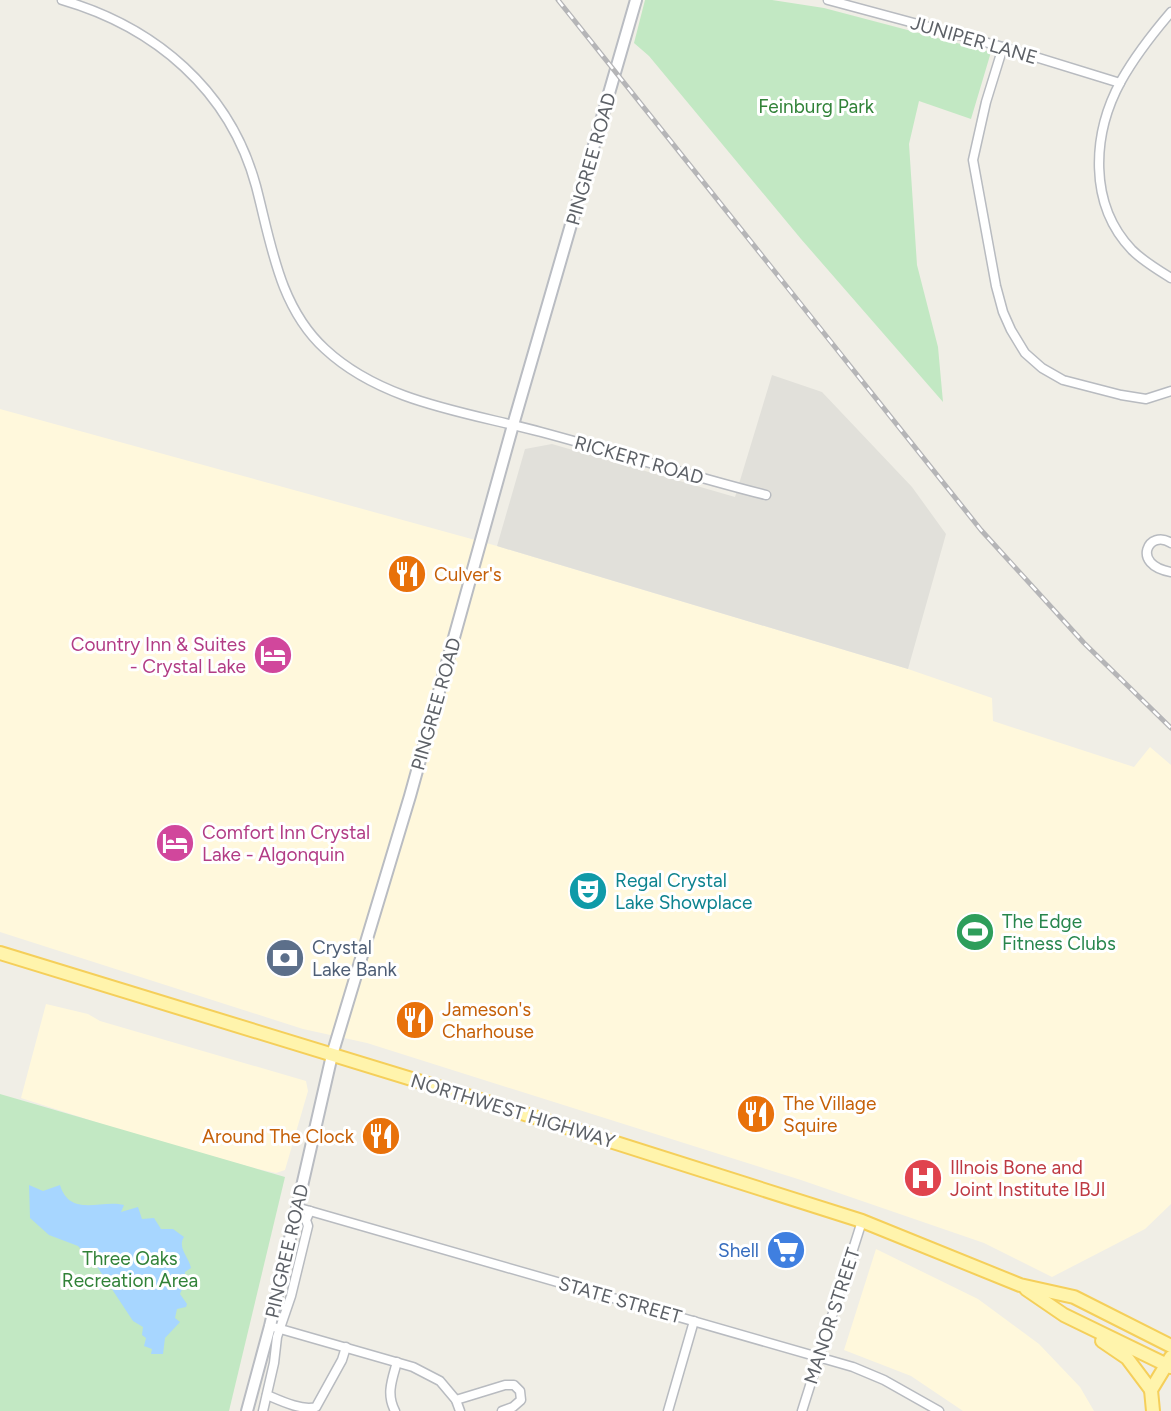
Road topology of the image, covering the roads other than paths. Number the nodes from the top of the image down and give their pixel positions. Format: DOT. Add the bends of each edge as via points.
graph roads {
  1 [pos="62,0"];
  2 [pos="636,0"];
  3 [pos="828,0"];
  4 [pos="1171,12"];
  5 [pos="1003,47"];
  6 [pos="1120,83"];
  7 [pos="1171,278"];
  8 [pos="1171,391"];
  9 [pos="513,425"];
  10 [pos="766,495"];
  11 [pos="1171,543"];
  12 [pos="1171,572"];
  13 [pos="0,953"];
  14 [pos="331,1055"];
  15 [pos="296,1207"];
  16 [pos="310,1211"];
  17 [pos="862,1221"];
  18 [pos="1020,1285"];
  19 [pos="1064,1315"];
  20 [pos="694,1321"];
  21 [pos="275,1327"];
  22 [pos="1171,1346"];
  23 [pos="346,1348"];
  24 [pos="817,1357"];
  25 [pos="397,1362"];
  26 [pos="1170,1363"];
  27 [pos="1151,1390"];
  28 [pos="267,1395"];
  29 [pos="456,1401"];
  30 [pos="937,1410"];
  31 [pos="247,1411"];
  32 [pos="263,1411"];
  33 [pos="395,1411"];
  34 [pos="460,1411"];
  35 [pos="502,1411"];
  36 [pos="668,1411"];
  37 [pos="802,1411"];
  38 [pos="1153,1411"];
  1 -- 9 [label="street, RICKERT ROAD" via="150,38 191,72 210,96 247,157 288,297 324,348 373,383 430,404"];
  2 -- 9 [label="street, PINGREE ROAD"];
  3 -- 5 [label="street, JUNIPER LANE"];
  4 -- 6 [label="street"];
  5 -- 6 [label="street, JUNIPER LANE"];
  5 -- 8 [label="street" via="973,160 996,286 1011,330 1025,353 1063,380 1146,399"];
  6 -- 7 [label="street" via="1100,149 1099,179 1107,214 1133,250"];
  9 -- 10 [label="street, RICKERT ROAD"];
  9 -- 14 [label="street, PINGREE ROAD" via="410,796"];
  11 -- 12 [label="street" via="1157,540 1146,554 1154,567"];
  13 -- 14 [label="main road, NORTHWEST HIGHWAY"];
  14 -- 15 [label="street, PINGREE ROAD"];
  14 -- 17 [label="main road, NORTHWEST HIGHWAY"];
  15 -- 16 [label="street, STATE STREET"];
  15 -- 21 [label="street, PINGREE ROAD"];
  16 -- 20 [label="street, STATE STREET"];
  16 -- 21 [label="street" via="291,1296"];
  17 -- 18 [label="main road, NORTHWEST HIGHWAY"];
  17 -- 24 [label="street, MANOR STREET"];
  18 -- 19 [label="main road, NORTHWEST HIGHWAY"];
  18 -- 22 [label="main road, NORTHWEST HIGHWAY" via="1074,1297"];
  19 -- 26 [label="main road, NORTHWEST HIGHWAY"];
  19 -- 27 [label="main road" via="1127,1358"];
  20 -- 24 [label="street, STATE STREET"];
  20 -- 36 [label="street"];
  21 -- 23 [label="street"];
  21 -- 28 [label="street"];
  21 -- 31 [label="street, PINGREE ROAD"];
  23 -- 25 [label="street"];
  23 -- 28 [label="street" via="310,1411"];
  24 -- 30 [label="street, STATE STREET" via="884,1380"];
  24 -- 37 [label="street, MANOR STREET"];
  25 -- 29 [label="street" via="440,1381"];
  25 -- 33 [label="street" via="389,1389"];
  26 -- 27 [label="main road"];
  27 -- 38 [label="main road"];
  28 -- 32 [label="street"];
  29 -- 34 [label="street"];
  29 -- 35 [label="street" via="514,1385 521,1400"];
}
